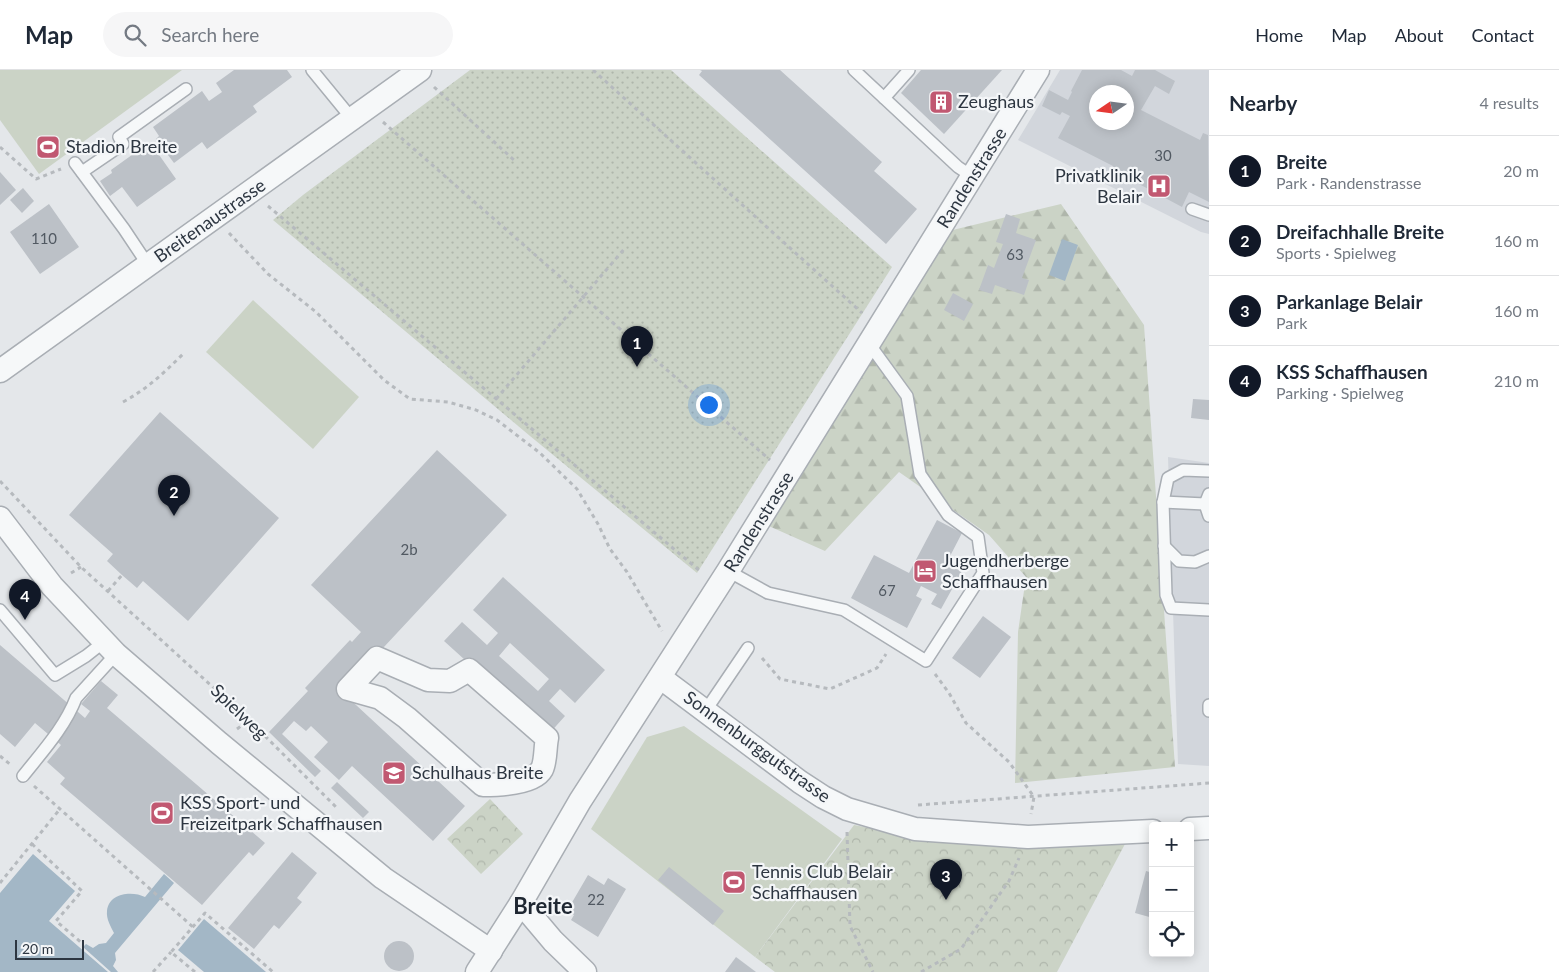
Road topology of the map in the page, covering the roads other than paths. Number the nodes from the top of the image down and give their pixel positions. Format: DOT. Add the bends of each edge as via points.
graph roads {
  1 [pos="312,70"];
  2 [pos="854,70"];
  3 [pos="909,70"];
  4 [pos="1038,70"];
  5 [pos="419,71"];
  6 [pos="186,89"];
  7 [pos="884,98"];
  8 [pos="360,114"];
  9 [pos="973,176"];
  10 [pos="1192,209"];
  11 [pos="1209,215"];
  12 [pos="148,265"];
  13 [pos="875,337"];
  14 [pos="0,371"];
  15 [pos="1209,471"];
  16 [pos="1207,499"];
  17 [pos="1163,502"];
  18 [pos="1209,516"];
  19 [pos="0,518"];
  20 [pos="1164,546"];
  21 [pos="1209,556"];
  22 [pos="723,579"];
  23 [pos="0,610"];
  24 [pos="1209,610"];
  25 [pos="110,647"];
  26 [pos="748,648"];
  27 [pos="661,678"];
  28 [pos="1209,705"];
  29 [pos="706,710"];
  30 [pos="1209,711"];
  31 [pos="543,769"];
  32 [pos="24,776"];
  33 [pos="1209,828"];
  34 [pos="1194,829"];
  35 [pos="1149,830"];
  36 [pos="521,903"];
  37 [pos="490,951"];
  38 [pos="477,972"];
  39 [pos="585,972"];
  1 -- 8 [label="lane"];
  2 -- 7 [label="lane"];
  3 -- 7 [label="lane"];
  4 -- 9 [label="street, Randenstrasse"];
  5 -- 8 [label="street, Breitenaustrasse"];
  6 -- 12 [label="lane" via="119,137 123,144 78,167"];
  7 -- 9 [label="lane" via="958,167"];
  8 -- 12 [label="street, Breitenaustrasse"];
  9 -- 13 [label="street, Randenstrasse"];
  10 -- 11 [label="lane"];
  12 -- 14 [label="street, Breitenaustrasse"];
  13 -- 22 [label="street, Randenstrasse"];
  13 -- 22 [label="lane" via="906,396 920,474 948,515 978,537 983,573 926,661 844,610"];
  15 -- 17 [label="lane" via="1183,470 1168,478"];
  16 -- 17 [label="lane"];
  16 -- 18 [label="lane"];
  17 -- 20 [label="lane"];
  19 -- 25 [label="street, Spielweg" via="52,586"];
  20 -- 21 [label="lane" via="1179,561 1195,562"];
  20 -- 24 [label="lane" via="1166,595 1171,608"];
  22 -- 27 [label="street, Randenstrasse"];
  23 -- 25 [label="lane" via="56,675 86,656"];
  25 -- 32 [label="lane" via="50,743"];
  25 -- 37 [label="street, Spielweg" via="219,743 382,878"];
  26 -- 29 [label="lane"];
  27 -- 29 [label="street, Sonnenburggutstrasse"];
  27 -- 36 [label="street, Randenstrasse" via="580,801"];
  28 -- 30 [label="lane"];
  29 -- 35 [label="street, Sonnenburggutstrasse" via="750,746 823,797 847,809 915,829 1028,837"];
  31 -- 31 [label="street" via="536,777 504,785 483,785 380,698 348,690 377,658 428,680 450,681 469,670 547,738"];
  33 -- 34 [label="street"];
  36 -- 37 [label="street, Randenstrasse"];
  36 -- 39 [label="street" via="552,941"];
  37 -- 38 [label="street, Randenstrasse"];
}
